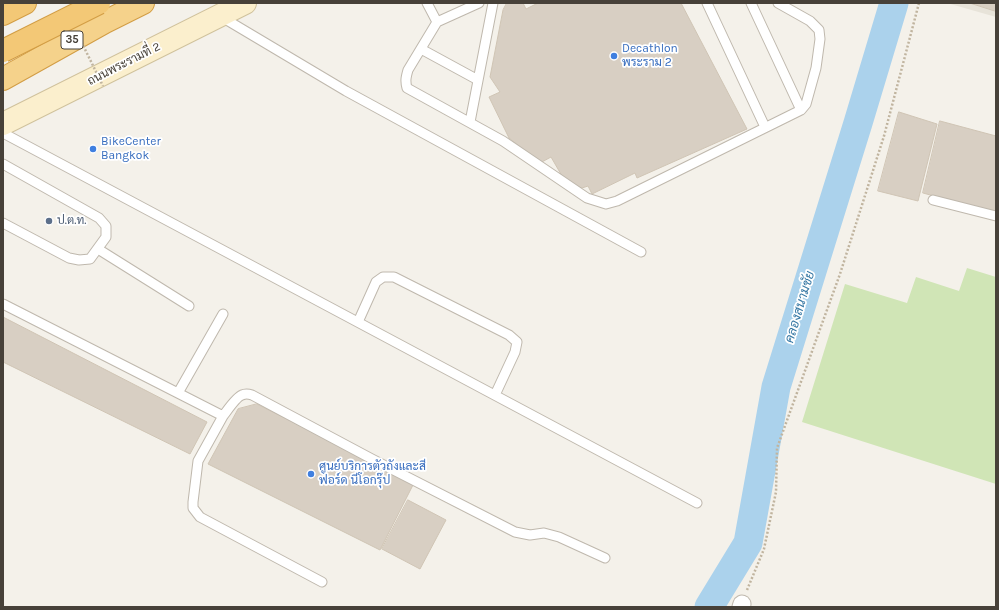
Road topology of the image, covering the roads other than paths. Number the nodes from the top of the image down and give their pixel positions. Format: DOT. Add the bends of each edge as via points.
graph roads {
  1 [pos="16,3"];
  2 [pos="25,3"];
  3 [pos="99,3"];
  4 [pos="143,3"];
  5 [pos="245,3"];
  6 [pos="427,3"];
  7 [pos="480,3"];
  8 [pos="493,3"];
  9 [pos="707,3"];
  10 [pos="750,3"];
  11 [pos="778,3"];
  12 [pos="3,10"];
  13 [pos="3,14"];
  14 [pos="219,16"];
  15 [pos="437,22"];
  16 [pos="421,49"];
  17 [pos="3,51"];
  18 [pos="3,79"];
  19 [pos="478,80"];
  20 [pos="801,110"];
  21 [pos="470,122"];
  22 [pos="3,124"];
  23 [pos="765,127"];
  24 [pos="3,133"];
  25 [pos="3,164"];
  26 [pos="933,200"];
  27 [pos="996,216"];
  28 [pos="3,223"];
  29 [pos="98,248"];
  30 [pos="641,252"];
  31 [pos="3,304"];
  32 [pos="189,306"];
  33 [pos="223,314"];
  34 [pos="358,322"];
  35 [pos="178,393"];
  36 [pos="495,395"];
  37 [pos="223,416"];
  38 [pos="697,503"];
  39 [pos="605,558"];
  40 [pos="322,582"];
  1 -- 12 [label="highway"];
  2 -- 13 [label="highway"];
  3 -- 17 [label="highway, bridge"];
  4 -- 18 [label="highway, 35"];
  5 -- 14 [label="main road, ถนนพระรามที่ 2"];
  6 -- 15 [label="lane"];
  7 -- 15 [label="lane"];
  8 -- 19 [label="lane"];
  9 -- 23 [label="lane"];
  10 -- 20 [label="lane"];
  11 -- 20 [label="lane" via="810,21 819,30 816,68 806,104"];
  14 -- 22 [label="main road, ถนนพระรามที่ 2"];
  14 -- 30 [label="lane" via="346,91"];
  15 -- 16 [label="lane"];
  16 -- 19 [label="lane"];
  16 -- 21 [label="lane" via="408,70 407,88"];
  19 -- 21 [label="lane"];
  20 -- 23 [label="lane"];
  21 -- 23 [label="lane" via="503,141 586,198 606,204 617,201"];
  24 -- 34 [label="lane"];
  25 -- 29 [label="lane" via="100,218 106,226 106,237"];
  26 -- 27 [label="lane"];
  28 -- 29 [label="lane" via="69,258 90,258"];
  29 -- 32 [label="lane"];
  31 -- 35 [label="lane"];
  33 -- 35 [label="lane"];
  34 -- 36 [label="lane"];
  34 -- 36 [label="lane" via="376,282 383,277 394,277 509,335 517,342 515,352"];
  35 -- 37 [label="lane"];
  36 -- 38 [label="lane"];
  37 -- 39 [label="lane" via="238,397 252,395 514,532 530,535 544,533 559,537"];
  37 -- 40 [label="lane" via="198,461 193,508 200,517"];
}
